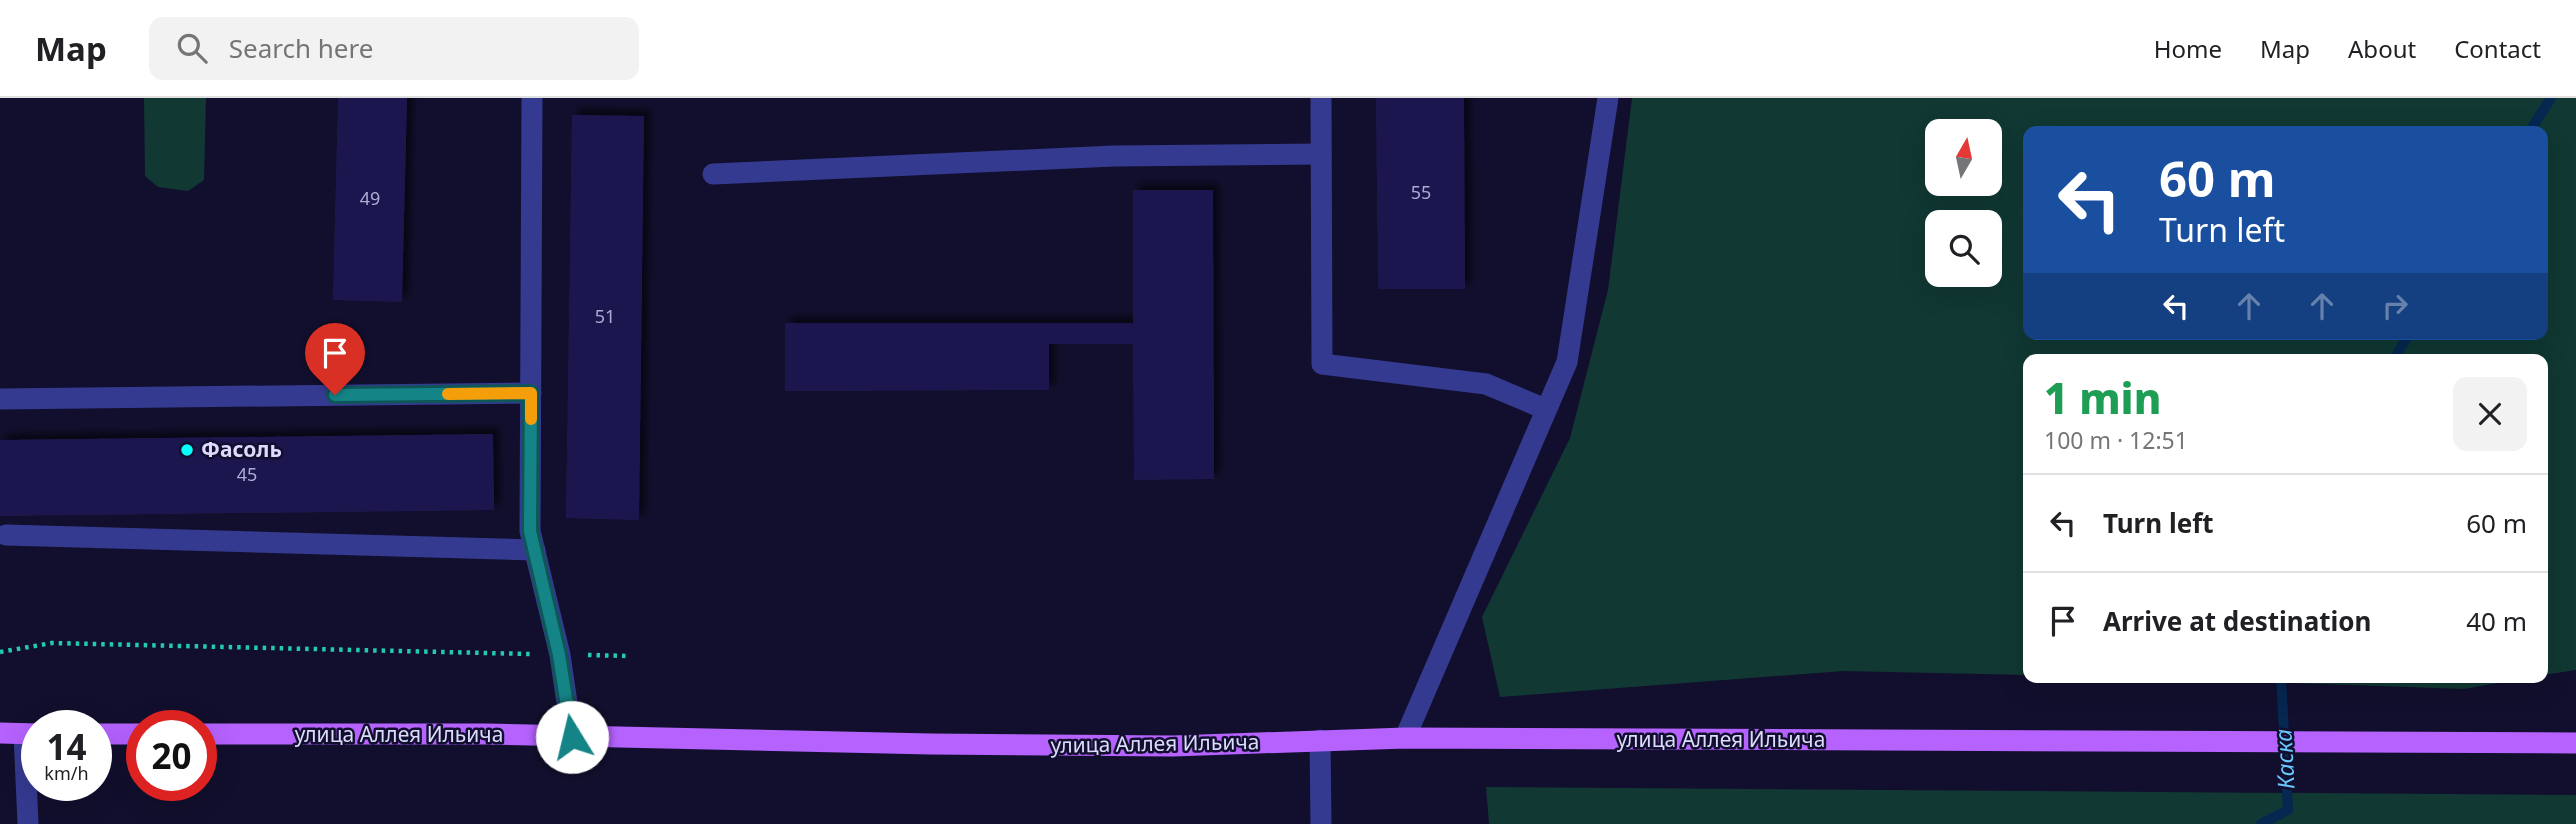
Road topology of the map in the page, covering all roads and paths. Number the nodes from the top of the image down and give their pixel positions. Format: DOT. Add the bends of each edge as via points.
graph roads {
  1 [pos="532,98"];
  2 [pos="1321,98"];
  3 [pos="1608,98"];
  4 [pos="1321,154"];
  5 [pos="713,174"];
  6 [pos="531,393"];
  7 [pos="0,399"];
  8 [pos="1545,409"];
  9 [pos="6,535"];
  10 [pos="535,550"];
  11 [pos="0,652"];
  12 [pos="559,655"];
  13 [pos="630,656"];
  14 [pos="0,733"];
  15 [pos="21,734"];
  16 [pos="217,734"];
  17 [pos="572,737"];
  18 [pos="1405,738"];
  19 [pos="1320,740"];
  20 [pos="2576,743"];
  21 [pos="29,801"];
  22 [pos="28,824"];
  23 [pos="1321,824"];
  1 -- 6 [label="street"];
  2 -- 4 [label="street"];
  3 -- 8 [label="street" via="1567,362"];
  4 -- 5 [label="street" via="1114,156"];
  4 -- 8 [label="street" via="1322,363 1486,384"];
  6 -- 7 [label="street"];
  6 -- 10 [label="street" via="530,531"];
  8 -- 18 [label="street"];
  9 -- 10 [label="street"];
  10 -- 12 [label="street"];
  11 -- 12 [label="path" via="52,643"];
  12 -- 13 [label="path"];
  12 -- 17 [label="street"];
  14 -- 15 [label="main road"];
  16 -- 17 [label="main road, улица Аллея Ильича"];
  17 -- 19 [label="main road, улица Аллея Ильича" via="1160,746"];
  18 -- 19 [label="main road, улица Аллея Ильича"];
  18 -- 20 [label="main road, улица Аллея Ильича"];
  19 -- 23 [label="street"];
  21 -- 22 [label="street"];
}
